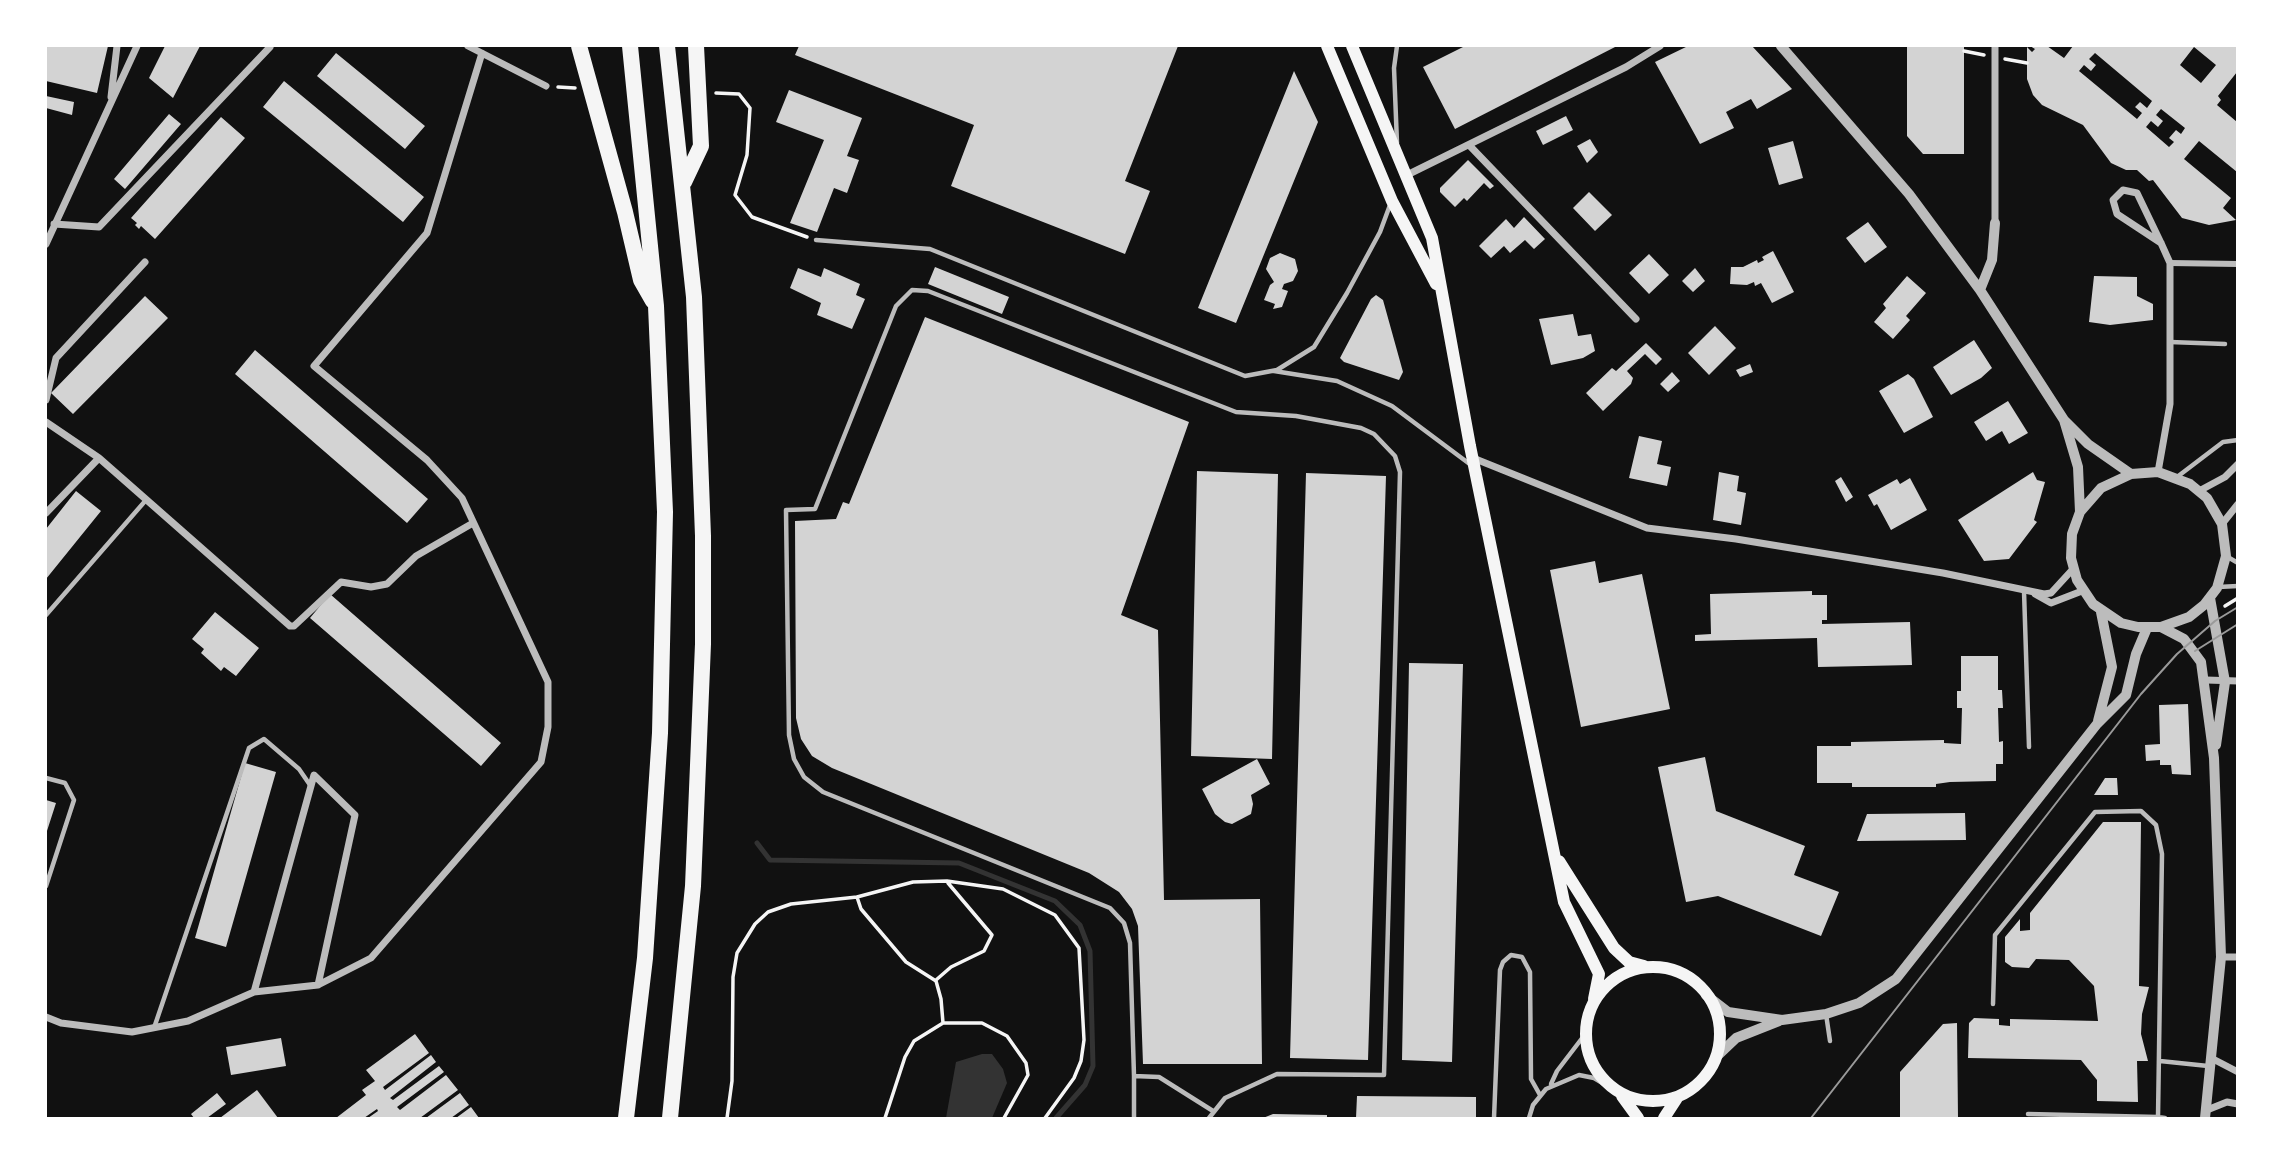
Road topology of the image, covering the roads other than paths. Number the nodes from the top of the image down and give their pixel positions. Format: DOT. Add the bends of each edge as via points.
graph roads {
  1 [pos="117,46"];
  2 [pos="137,46"];
  3 [pos="468,46"];
  4 [pos="579,46"];
  5 [pos="630,46"];
  6 [pos="667,46"];
  7 [pos="696,46"];
  8 [pos="1327,46"];
  9 [pos="1352,46"];
  10 [pos="1397,46"];
  11 [pos="1660,46"];
  12 [pos="1781,46"];
  13 [pos="1995,46"];
  14 [pos="270,47"];
  15 [pos="482,52"];
  16 [pos="546,86"];
  17 [pos="110,105"];
  18 [pos="1469,145"];
  19 [pos="1397,151"];
  20 [pos="1407,175"];
  21 [pos="684,184"];
  22 [pos="1392,201"];
  23 [pos="1995,223"];
  24 [pos="54,224"];
  25 [pos="816,240"];
  26 [pos="2161,243"];
  27 [pos="46,244"];
  28 [pos="145,262"];
  29 [pos="2170,263"];
  30 [pos="2238,264"];
  31 [pos="1980,290"];
  32 [pos="1443,297"];
  33 [pos="656,306"];
  34 [pos="1636,319"];
  35 [pos="2170,342"];
  36 [pos="2225,344"];
  37 [pos="1273,370"];
  38 [pos="46,400"];
  39 [pos="2064,420"];
  40 [pos="46,422"];
  41 [pos="2238,440"];
  42 [pos="99,458"];
  43 [pos="1473,462"];
  44 [pos="2238,464"];
  45 [pos="2158,472"];
  46 [pos="2131,474"];
  47 [pos="2176,477"];
  48 [pos="2199,491"];
  49 [pos="147,500"];
  50 [pos="2238,504"];
  51 [pos="2080,512"];
  52 [pos="46,513"];
  53 [pos="472,523"];
  54 [pos="2222,524"];
  55 [pos="2226,556"];
  56 [pos="2238,563"];
  57 [pos="2073,569"];
  58 [pos="2238,586"];
  59 [pos="2028,591"];
  60 [pos="2082,591"];
  61 [pos="2214,592"];
  62 [pos="2101,612"];
  63 [pos="46,615"];
  64 [pos="2161,627"];
  65 [pos="2147,628"];
  66 [pos="2206,680"];
  67 [pos="2238,681"];
  68 [pos="2224,682"];
  69 [pos="2096,724"];
  70 [pos="2029,747"];
  71 [pos="2214,758"];
  72 [pos="46,778"];
  73 [pos="311,786"];
  74 [pos="1555,854"];
  75 [pos="46,886"];
  76 [pos="2221,957"];
  77 [pos="2238,957"];
  78 [pos="1648,967"];
  79 [pos="318,985"];
  80 [pos="254,992"];
  81 [pos="1706,995"];
  82 [pos="1594,999"];
  83 [pos="1993,1004"];
  84 [pos="1826,1014"];
  85 [pos="46,1017"];
  86 [pos="1782,1020"];
  87 [pos="1587,1026"];
  88 [pos="154,1028"];
  89 [pos="1830,1041"];
  90 [pos="1716,1057"];
  91 [pos="2160,1061"];
  92 [pos="2213,1063"];
  93 [pos="2238,1072"];
  94 [pos="1134,1076"];
  95 [pos="1551,1085"];
  96 [pos="1617,1092"];
  97 [pos="1540,1095"];
  98 [pos="1679,1097"];
  99 [pos="2238,1104"];
  100 [pos="1213,1111"];
  101 [pos="2028,1114"];
  102 [pos="2206,1114"];
  103 [pos="2158,1117"];
  104 [pos="626,1118"];
  105 [pos="670,1118"];
  106 [pos="1133,1118"];
  107 [pos="1209,1118"];
  108 [pos="1494,1118"];
  109 [pos="1529,1118"];
  110 [pos="1638,1118"];
  111 [pos="1664,1118"];
  112 [pos="2165,1118"];
  1 -- 17 [label="street"];
  2 -- 17 [label="street"];
  3 -- 15 [label="street"];
  4 -- 33 [label="highway" via="641,280"];
  5 -- 33 [label="highway"];
  6 -- 21 [label="highway"];
  7 -- 21 [label="highway" via="701,146"];
  8 -- 22 [label="main road"];
  9 -- 19 [label="main road"];
  10 -- 19 [label="lane"];
  11 -- 18 [label="street"];
  12 -- 31 [label="street" via="1909,194"];
  13 -- 23 [label="street"];
  14 -- 24 [label="street" via="99,227"];
  15 -- 16 [label="street"];
  15 -- 53 [label="street" via="427,233 314,366 427,460 462,498"];
  17 -- 24 [label="street"];
  18 -- 20 [label="street"];
  18 -- 34 [label="street"];
  19 -- 20 [label="main road"];
  20 -- 32 [label="main road" via="1432,238"];
  21 -- 105 [label="highway" via="700,399 703,644 693,886"];
  22 -- 32 [label="main road"];
  22 -- 37 [label="lane" via="1373,244 1314,347"];
  23 -- 31 [label="street" via="1992,260"];
  24 -- 27 [label="street"];
  25 -- 37 [label="lane" via="930,249 1245,376"];
  26 -- 26 [label="street" via="2137,193 2123,190 2113,200 2117,214"];
  26 -- 29 [label="street"];
  28 -- 38 [label="street" via="57,358"];
  29 -- 30 [label="street"];
  29 -- 35 [label="street"];
  31 -- 39 [label="street"];
  32 -- 43 [label="main road"];
  33 -- 104 [label="highway" via="665,512 660,733 645,958"];
  35 -- 36 [label="lane"];
  35 -- 45 [label="street" via="2170,404"];
  37 -- 43 [label="lane" via="1337,381 1392,406"];
  39 -- 46 [label="street" via="2088,444"];
  39 -- 51 [label="street" via="2077,458"];
  40 -- 42 [label="street"];
  41 -- 47 [label="lane" via="2222,442"];
  42 -- 49 [label="street"];
  42 -- 52 [label="street"];
  43 -- 59 [label="street" via="1647,528 1943,572"];
  43 -- 74 [label="main road"];
  44 -- 48 [label="street"];
  45 -- 46 [label="street"];
  45 -- 47 [label="street"];
  46 -- 51 [label="street" via="2101,488"];
  47 -- 48 [label="street"];
  48 -- 54 [label="street"];
  49 -- 53 [label="street" via="290,626 341,582 371,587 387,584 416,556"];
  49 -- 63 [label="lane"];
  50 -- 54 [label="street"];
  51 -- 57 [label="street" via="2072,534"];
  53 -- 79 [label="street" via="548,682 548,727 541,762 371,958"];
  54 -- 55 [label="street"];
  55 -- 56 [label="lane"];
  55 -- 61 [label="street"];
  57 -- 59 [label="street" via="2050,594"];
  57 -- 60 [label="street"];
  58 -- 61 [label="lane"];
  59 -- 60 [label="street" via="2050,603"];
  59 -- 70 [label="lane"];
  60 -- 62 [label="street"];
  61 -- 64 [label="street" via="2189,617"];
  61 -- 68 [label="street"];
  62 -- 65 [label="street" via="2121,623"];
  62 -- 69 [label="street" via="2112,667"];
  64 -- 65 [label="street"];
  64 -- 66 [label="street" via="2189,644"];
  65 -- 69 [label="street" via="2126,695"];
  66 -- 68 [label="street"];
  66 -- 71 [label="street"];
  67 -- 68 [label="street"];
  68 -- 71 [label="street"];
  69 -- 84 [label="street" via="1896,979 1858,1003"];
  71 -- 76 [label="street"];
  72 -- 75 [label="lane" via="65,783 74,800"];
  73 -- 79 [label="street" via="314,775 355,816"];
  73 -- 80 [label="street"];
  73 -- 88 [label="lane" via="299,769 264,739 249,748"];
  74 -- 78 [label="main road" via="1614,948 1629,962"];
  74 -- 82 [label="main road" via="1564,902 1597,967"];
  76 -- 77 [label="street"];
  76 -- 92 [label="street"];
  78 -- 81 [label="main road" via="1679,972"];
  78 -- 82 [label="main road" via="1616,977"];
  79 -- 80 [label="street"];
  80 -- 88 [label="street" via="188,1021"];
  81 -- 86 [label="street" via="1728,1012"];
  81 -- 90 [label="main road" via="1719,1025"];
  82 -- 87 [label="main road"];
  83 -- 91 [label="lane" via="1995,934 2095,812 2141,811 2156,825 2162,854"];
  84 -- 86 [label="street"];
  84 -- 89 [label="lane"];
  85 -- 88 [label="street" via="132,1032"];
  86 -- 90 [label="street" via="1736,1038"];
  87 -- 95 [label="lane"];
  87 -- 96 [label="main road" via="1592,1061"];
  90 -- 98 [label="main road" via="1696,1085"];
  91 -- 92 [label="lane"];
  91 -- 103 [label="lane"];
  92 -- 93 [label="street"];
  92 -- 102 [label="street"];
  94 -- 100 [label="lane" via="1159,1077"];
  94 -- 100 [label="lane" via="1129,933 1116,914 1100,903 823,792 804,777 790,747 786,510 815,509 896,306 912,290 928,291 1236,412 1296,416 1361,428 1374,434 1395,456 1400,472 1384,1075 1277,1074 1225,1098"];
  94 -- 106 [label="lane"];
  95 -- 96 [label="lane" via="1586,1076"];
  95 -- 97 [label="lane"];
  96 -- 98 [label="main road" via="1651,1103"];
  96 -- 110 [label="main road"];
  97 -- 108 [label="lane" via="1531,1079 1530,972 1522,957 1511,955 1500,970"];
  97 -- 109 [label="lane"];
  98 -- 111 [label="main road"];
  99 -- 102 [label="street" via="2227,1101"];
  100 -- 107 [label="lane"];
  101 -- 103 [label="lane"];
  103 -- 112 [label="lane"];
}
